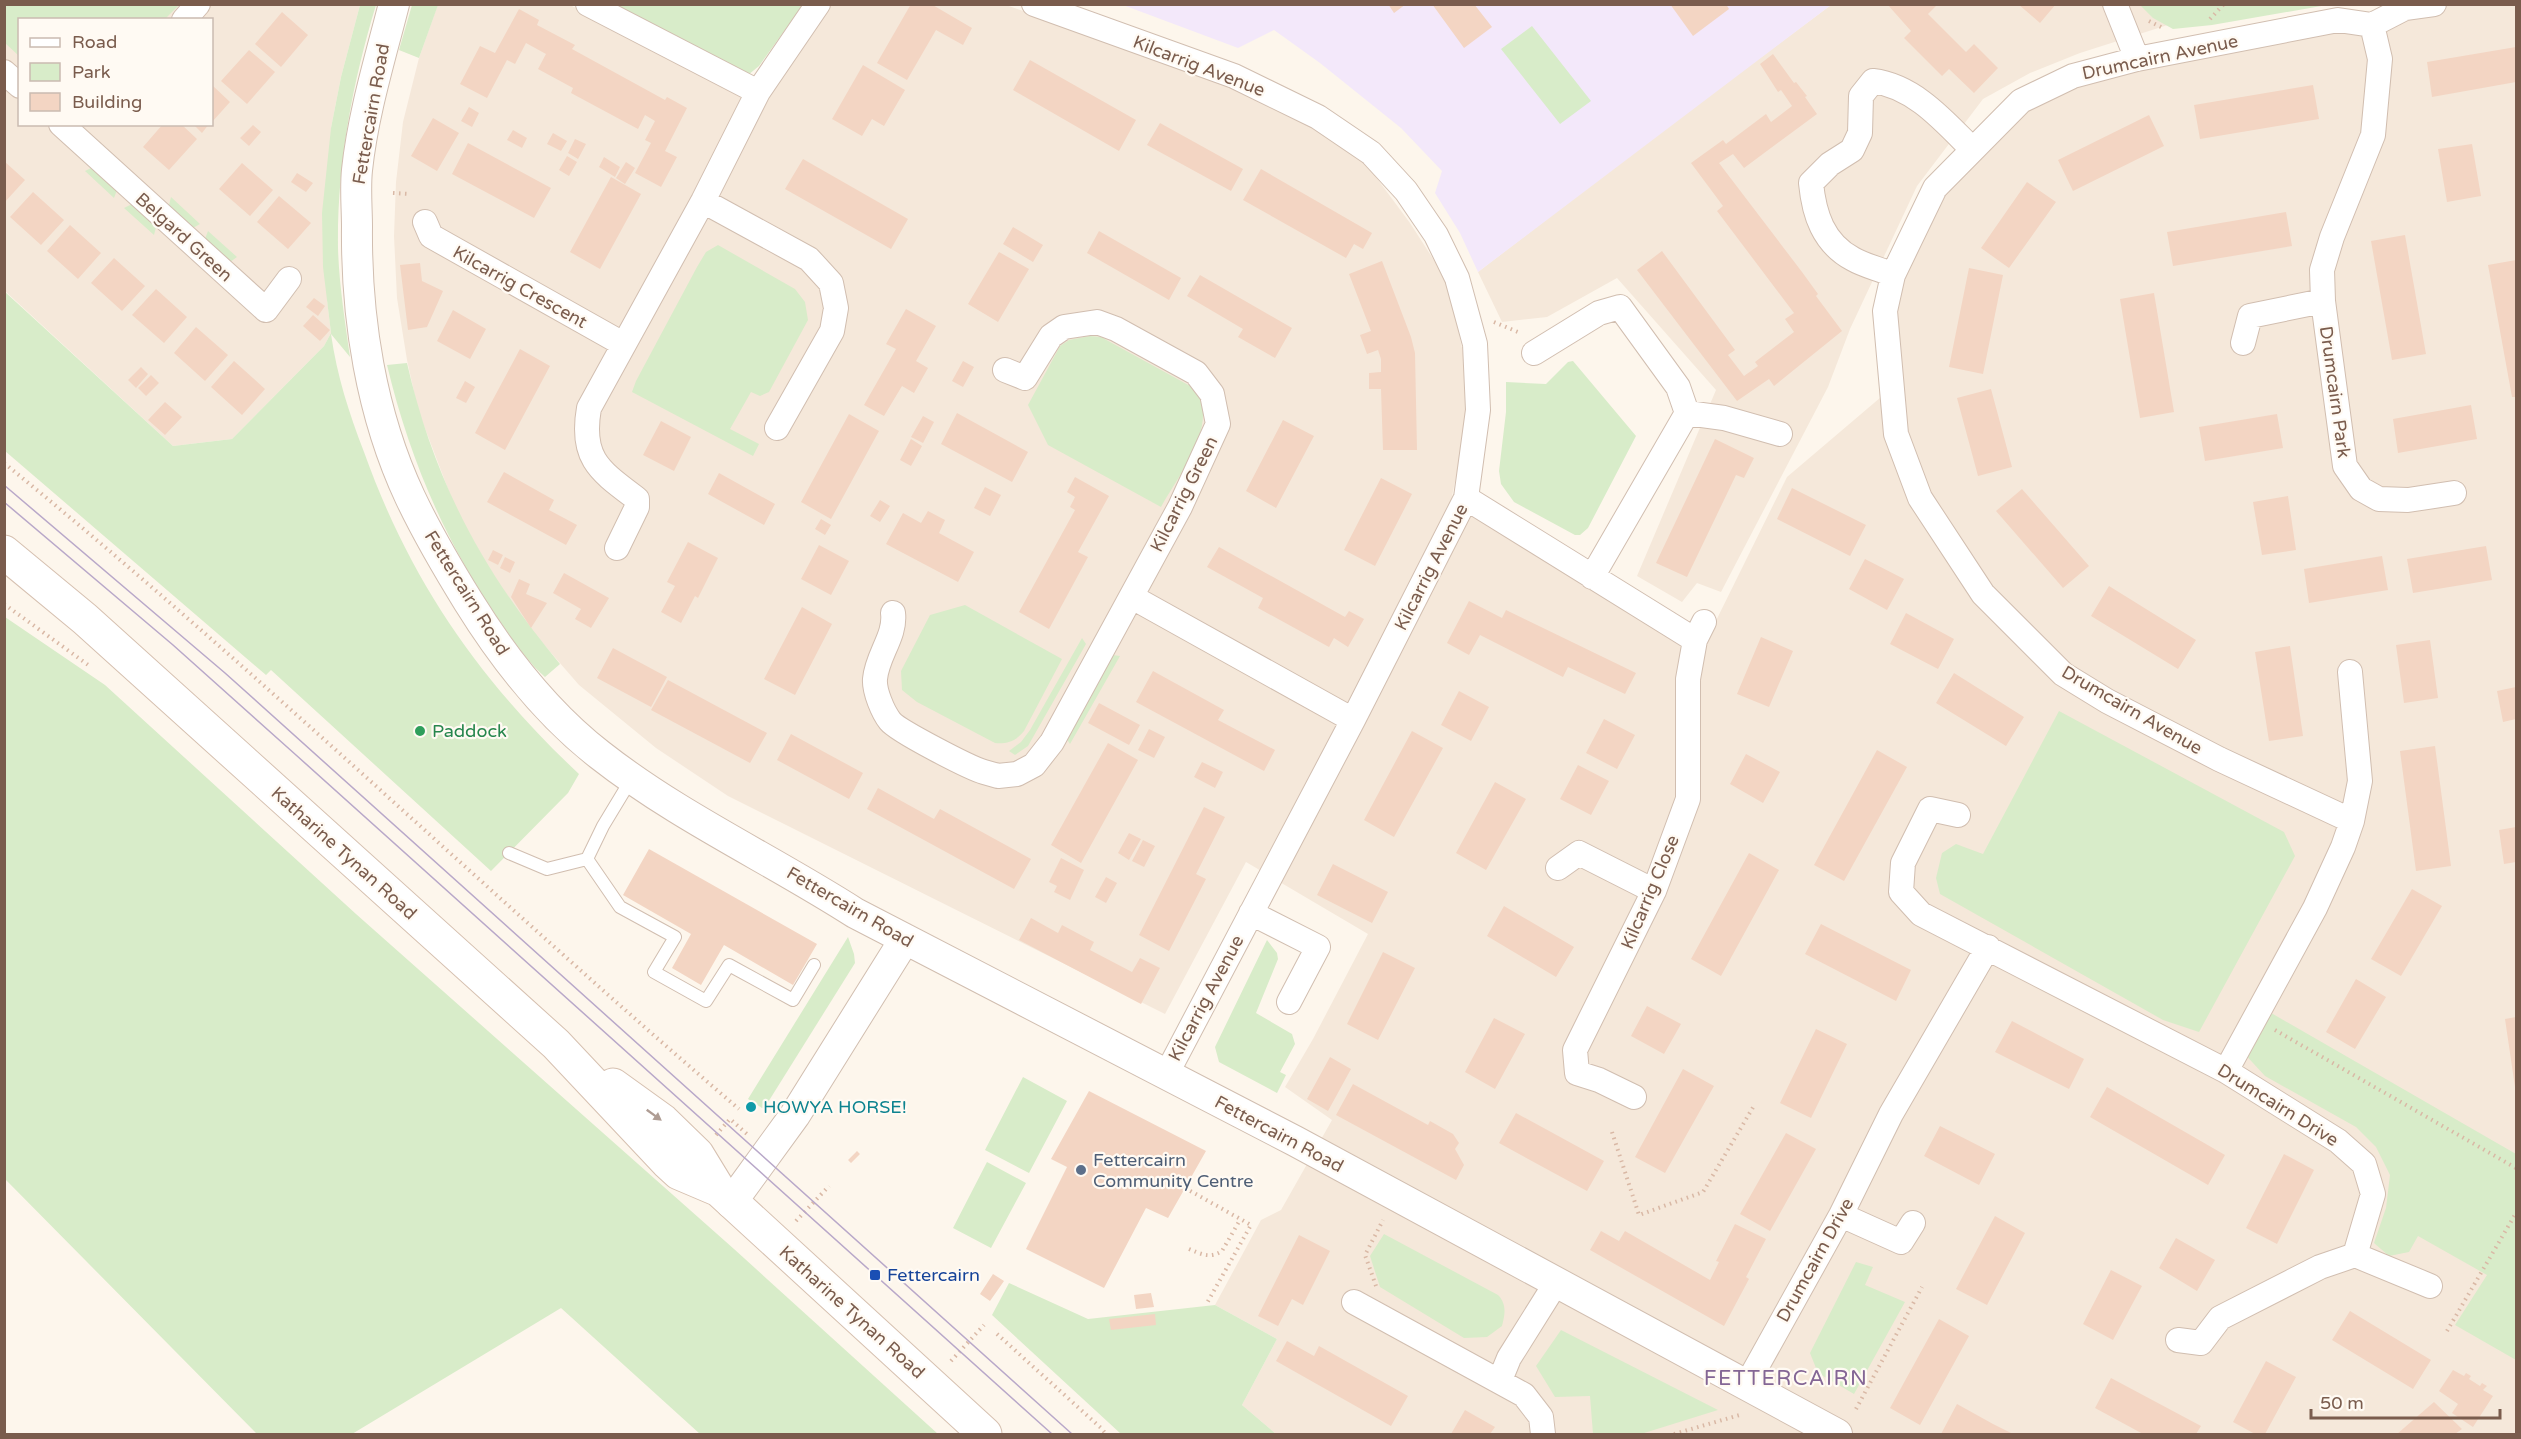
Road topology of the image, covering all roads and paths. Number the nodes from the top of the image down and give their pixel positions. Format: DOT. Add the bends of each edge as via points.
graph roads {
  1 [pos="198,4"];
  2 [pos="394,4"];
  3 [pos="588,4"];
  4 [pos="819,4"];
  5 [pos="1034,4"];
  6 [pos="2115,4"];
  7 [pos="2434,4"];
  8 [pos="186,18"];
  9 [pos="2372,25"];
  10 [pos="2137,59"];
  11 [pos="4,72"];
  12 [pos="18,84"];
  13 [pos="758,92"];
  14 [pos="74,129"];
  15 [pos="1972,149"];
  16 [pos="393,193"];
  17 [pos="410,194"];
  18 [pos="703,201"];
  19 [pos="425,222"];
  20 [pos="1893,274"];
  21 [pos="289,279"];
  22 [pos="2323,301"];
  23 [pos="1493,322"];
  24 [pos="1518,332"];
  25 [pos="2243,343"];
  26 [pos="623,344"];
  27 [pos="1534,353"];
  28 [pos="1005,370"];
  29 [pos="1687,413"];
  30 [pos="777,428"];
  31 [pos="1780,434"];
  32 [pos="4,463"];
  33 [pos="2454,493"];
  34 [pos="1466,498"];
  35 [pos="617,548"];
  36 [pos="4,552"];
  37 [pos="4,576"];
  38 [pos="1592,577"];
  39 [pos="1132,597"];
  40 [pos="893,613"];
  41 [pos="132,663"];
  42 [pos="2350,672"];
  43 [pos="1353,720"];
  44 [pos="632,778"];
  45 [pos="1958,815"];
  46 [pos="2352,821"];
  47 [pos="509,853"];
  48 [pos="587,859"];
  49 [pos="1558,868"];
  50 [pos="1654,891"];
  51 [pos="1251,914"];
  52 [pos="905,939"];
  53 [pos="1988,947"];
  54 [pos="814,965"];
  55 [pos="1289,1002"];
  56 [pos="2270,1027"];
  57 [pos="2226,1071"];
  58 [pos="1166,1074"];
  59 [pos="1634,1097"];
  60 [pos="1755,1104"];
  61 [pos="739,1108"];
  62 [pos="752,1129"];
  63 [pos="1612,1132"];
  64 [pos="712,1139"];
  65 [pos="2517,1168"];
  66 [pos="829,1186"];
  67 [pos="1185,1188"];
  68 [pos="725,1196"];
  69 [pos="2517,1213"];
  70 [pos="1841,1215"];
  71 [pos="1240,1219"];
  72 [pos="796,1221"];
  73 [pos="1383,1221"];
  74 [pos="1913,1223"];
  75 [pos="1189,1249"];
  76 [pos="2355,1255"];
  77 [pos="1556,1283"];
  78 [pos="2430,1286"];
  79 [pos="1922,1287"];
  80 [pos="1379,1292"];
  81 [pos="1354,1302"];
  82 [pos="1207,1303"];
  83 [pos="984,1325"];
  84 [pos="2447,1331"];
  85 [pos="997,1334"];
  86 [pos="2178,1340"];
  87 [pos="951,1361"];
  88 [pos="1500,1380"];
  89 [pos="1752,1387"];
  90 [pos="1856,1409"];
  91 [pos="985,1434"];
  92 [pos="1106,1434"];
  93 [pos="1543,1434"];
  94 [pos="1674,1434"];
  95 [pos="1837,1434"];
  1 -- 8 [label="street"];
  2 -- 44 [label="street, Fettercairn Road" via="373,84 357,171 360,305 369,366 387,439 410,496 485,627 535,694 598,754"];
  3 -- 13 [label="street"];
  4 -- 13 [label="street"];
  5 -- 34 [label="street, Kilcarrig Avenue" via="1234,76 1318,117 1371,153 1406,191 1436,235 1457,278 1475,344 1478,410"];
  6 -- 10 [label="street"];
  7 -- 9 [label="street" via="2405,8"];
  9 -- 10 [label="street, Drumcairn Avenue" via="2338,20"];
  9 -- 22 [label="street, Drumcairn Park" via="2380,59 2373,135 2322,270"];
  10 -- 15 [label="street, Drumcairn Avenue" via="2073,76 2021,101"];
  11 -- 12 [label="street"];
  13 -- 18 [label="street"];
  14 -- 21 [label="street, Belgard Green" via="266,310"];
  15 -- 20 [label="street, Drumcairn Avenue" via="1935,188"];
  15 -- 20 [label="street" via="1912,94 1873,81 1861,96 1860,134 1852,150 1811,183 1813,208 1829,240 1853,259"];
  16 -- 17 [label="path"];
  18 -- 26 [label="street"];
  18 -- 30 [label="street" via="809,259 831,283 836,308 832,331"];
  19 -- 26 [label="street, Kilcarrig Crescent" via="430,236"];
  20 -- 46 [label="street, Drumcairn Avenue" via="1885,311 1896,434 1920,498 1983,594 2063,674 2219,759"];
  22 -- 25 [label="street, Drumcairn Park" via="2250,316"];
  22 -- 33 [label="street, Drumcairn Park" via="2345,466 2355,482 2379,499 2408,500"];
  23 -- 24 [label="path"];
  26 -- 35 [label="street" via="589,408 585,431 594,461 603,473 637,499 637,507"];
  27 -- 29 [label="street" via="1599,313 1620,307 1678,387"];
  28 -- 39 [label="street, Kilcarrig Green" via="1025,378 1051,336 1064,327 1097,322 1196,373 1212,394 1218,424 1215,434"];
  29 -- 31 [label="street" via="1724,418"];
  29 -- 38 [label="street"];
  32 -- 61 [label="path" via="194,623"];
  34 -- 38 [label="street, Kilcarrig Close"];
  34 -- 43 [label="street, Kilcarrig Avenue"];
  36 -- 41 [label="main road, Katharine Tynan Road"];
  37 -- 41 [label="main road, Katharine Tynan Road"];
  38 -- 50 [label="street, Kilcarrig Close" via="1699,631 1688,679 1688,799"];
  39 -- 40 [label="street, Kilcarrig Green" via="1052,742 1034,765 1017,774 998,776 976,770 891,722 874,680 894,625"];
  39 -- 43 [label="street"];
  41 -- 68 [label="main road, Katharine Tynan Road" via="556,1044 663,1121 697,1154"];
  42 -- 46 [label="street" via="2360,781"];
  43 -- 51 [label="street, Kilcarrig Avenue"];
  44 -- 48 [label="lane"];
  44 -- 52 [label="street, Fettercairn Road"];
  45 -- 53 [label="street, Drumcairn Drive" via="1930,809 1903,863 1901,892 1921,914"];
  46 -- 57 [label="street" via="2315,908"];
  47 -- 48 [label="lane" via="547,869"];
  48 -- 54 [label="lane" via="620,907 675,937 654,972 706,1001 729,965 794,1000"];
  49 -- 50 [label="street" via="1579,853"];
  50 -- 59 [label="street, Kilcarrig Close" via="1575,1050 1577,1073"];
  51 -- 55 [label="street" via="1318,947"];
  51 -- 58 [label="street, Kilcarrig Avenue"];
  52 -- 58 [label="street, Fettercairn Road"];
  52 -- 68 [label="street" via="795,1115"];
  53 -- 57 [label="street, Drumcairn Drive"];
  53 -- 70 [label="street, Drumcairn Drive" via="1891,1114"];
  56 -- 65 [label="path"];
  57 -- 76 [label="street, Drumcairn Drive" via="2338,1141 2364,1164 2373,1194"];
  58 -- 77 [label="street, Fettercairn Road"];
  60 -- 63 [label="path" via="1703,1192 1639,1215"];
  62 -- 64 [label="path" via="747,1134 730,1119"];
  66 -- 72 [label="path"];
  67 -- 71 [label="path"];
  68 -- 91 [label="main road, Katharine Tynan Road"];
  69 -- 84 [label="path"];
  70 -- 74 [label="street" via="1901,1242"];
  70 -- 89 [label="street, Drumcairn Drive"];
  71 -- 75 [label="path" via="1217,1254"];
  71 -- 82 [label="path" via="1251,1225"];
  73 -- 80 [label="path" via="1365,1256"];
  76 -- 78 [label="street"];
  76 -- 86 [label="street" via="2320,1267 2220,1318 2201,1343"];
  77 -- 88 [label="street" via="1509,1358"];
  77 -- 89 [label="street, Fettercairn Road"];
  79 -- 90 [label="path"];
  81 -- 88 [label="street"];
  83 -- 87 [label="path"];
  85 -- 92 [label="path"];
  88 -- 93 [label="street" via="1530,1402 1541,1417"];
  89 -- 94 [label="path" via="1744,1414"];
  89 -- 95 [label="street, Fettercairn Road"];
}
